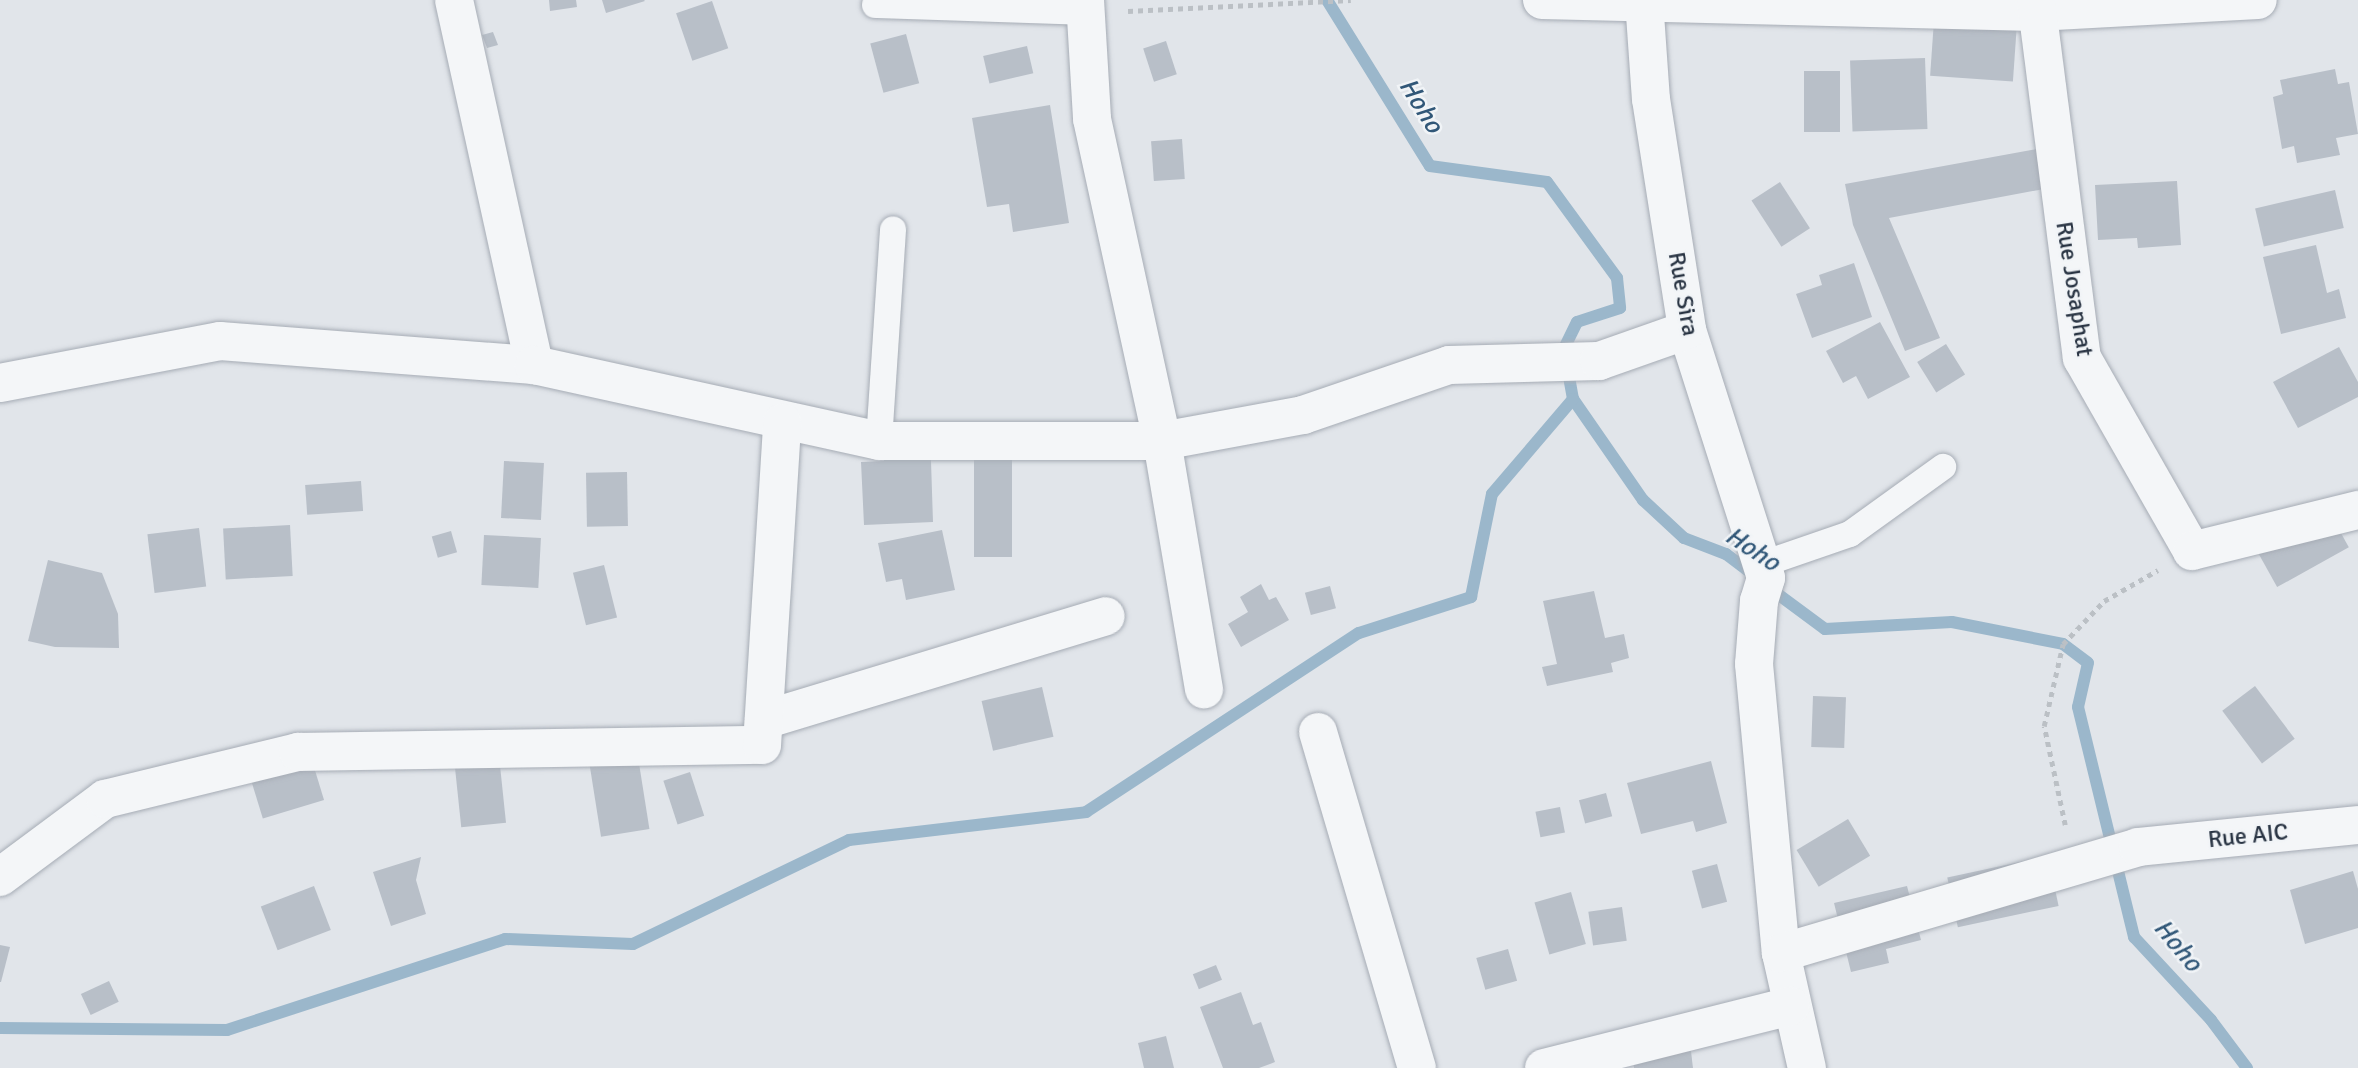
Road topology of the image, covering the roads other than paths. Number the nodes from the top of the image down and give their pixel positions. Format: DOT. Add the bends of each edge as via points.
graph roads {
  1 [pos="454,0"];
  2 [pos="1542,0"];
  3 [pos="2258,0"];
  4 [pos="1644,2"];
  5 [pos="875,5"];
  6 [pos="1084,6"];
  7 [pos="2036,6"];
  8 [pos="893,229"];
  9 [pos="1687,330"];
  10 [pos="534,365"];
  11 [pos="0,383"];
  12 [pos="782,423"];
  13 [pos="1162,441"];
  14 [pos="879,442"];
  15 [pos="1943,467"];
  16 [pos="2358,510"];
  17 [pos="1763,581"];
  18 [pos="1106,616"];
  19 [pos="1204,689"];
  20 [pos="764,720"];
  21 [pos="1318,732"];
  22 [pos="2358,825"];
  23 [pos="0,877"];
  24 [pos="1780,953"];
  25 [pos="1790,1006"];
  26 [pos="1417,1068"];
  27 [pos="1544,1068"];
  28 [pos="1807,1068"];
  1 -- 10 [label="street"];
  2 -- 4 [label="street"];
  3 -- 7 [label="street"];
  4 -- 7 [label="street"];
  4 -- 9 [label="street, Rue Sira" via="1650,99"];
  5 -- 6 [label="lane"];
  6 -- 13 [label="street" via="1092,119"];
  7 -- 16 [label="street, Rue Josaphat" via="2082,358 2192,551"];
  8 -- 14 [label="lane"];
  9 -- 13 [label="street" via="1599,361 1449,365 1303,415"];
  9 -- 17 [label="street, Rue Sira"];
  10 -- 11 [label="street" via="220,341"];
  10 -- 12 [label="street"];
  12 -- 14 [label="street"];
  12 -- 20 [label="street"];
  13 -- 14 [label="street"];
  13 -- 19 [label="street"];
  15 -- 17 [label="lane" via="1850,534"];
  17 -- 24 [label="street" via="1754,664"];
  18 -- 20 [label="street"];
  20 -- 23 [label="street" via="762,745 298,752 105,799"];
  21 -- 26 [label="street"];
  22 -- 24 [label="street, Rue AIC" via="2138,847"];
  24 -- 25 [label="street"];
  25 -- 27 [label="street"];
  25 -- 28 [label="street"];
}
